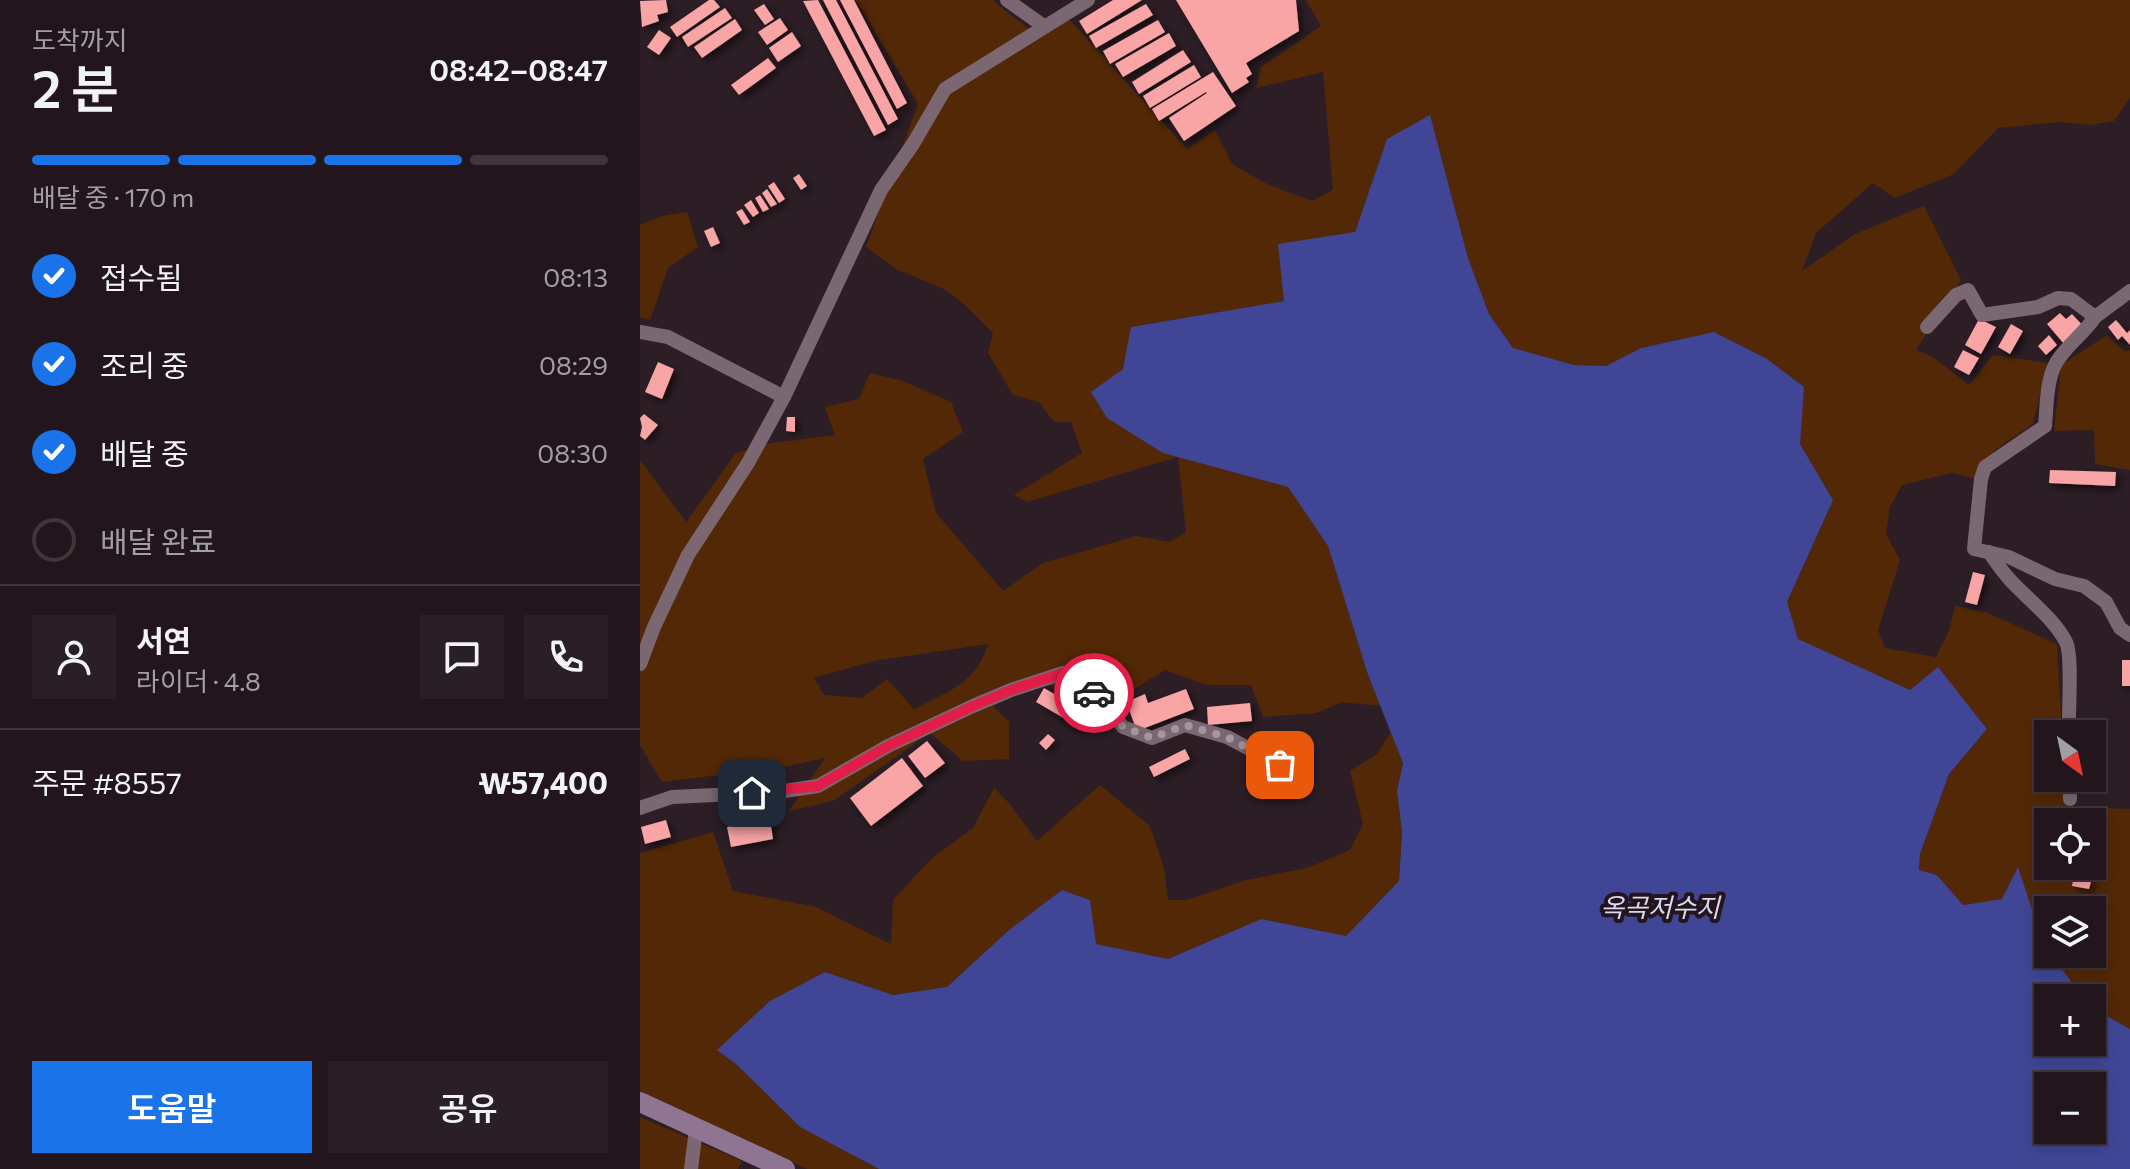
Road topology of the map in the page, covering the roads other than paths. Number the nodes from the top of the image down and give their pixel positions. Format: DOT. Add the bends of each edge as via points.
graph roads {
  1 [pos="1007,0"];
  2 [pos="1088,0"];
  3 [pos="1045,27"];
  4 [pos="2130,291"];
  5 [pos="2095,317"];
  6 [pos="1927,327"];
  7 [pos="640,332"];
  8 [pos="784,397"];
  9 [pos="1989,552"];
  10 [pos="2130,635"];
  11 [pos="640,664"];
  12 [pos="2068,720"];
  13 [pos="1280,765"];
  14 [pos="2070,792"];
  15 [pos="2070,799"];
  16 [pos="640,808"];
  17 [pos="640,1102"];
  18 [pos="696,1129"];
  19 [pos="691,1169"];
  20 [pos="785,1169"];
  1 -- 3 [label="street"];
  2 -- 3 [label="street"];
  3 -- 8 [label="street" via="945,89 881,190"];
  4 -- 5 [label="street"];
  5 -- 6 [label="street" via="2071,299 2058,298 2038,307 1982,315 1968,290 1956,295"];
  5 -- 9 [label="street" via="2059,358 2049,385 2045,426 1985,467 1974,549"];
  7 -- 8 [label="street" via="668,337"];
  8 -- 11 [label="street" via="688,555"];
  9 -- 10 [label="street" via="2084,586 2106,602"];
  9 -- 12 [label="street" via="2067,642"];
  13 -- 16 [label="street" via="1227,737 1185,725 1152,738 1123,727 1100,697 1063,673 973,706 818,786 672,797"];
  14 -- 15 [label="street"];
  17 -- 18 [label="street"];
  18 -- 19 [label="street"];
  18 -- 20 [label="street"];
}
